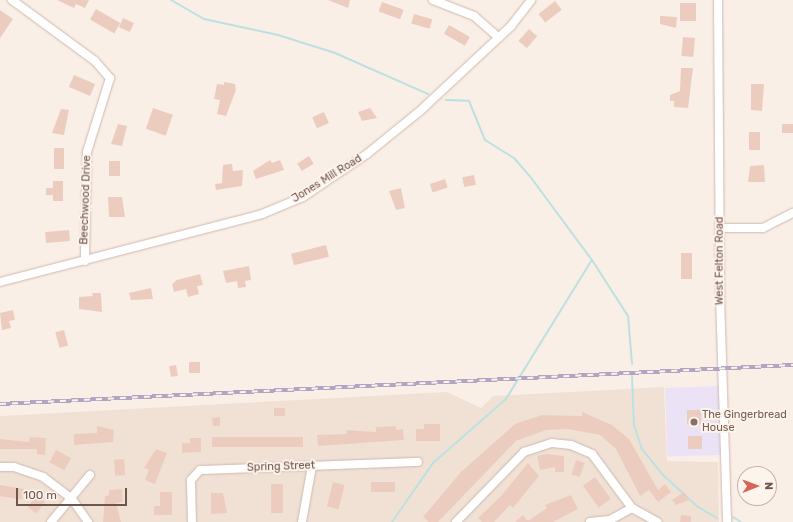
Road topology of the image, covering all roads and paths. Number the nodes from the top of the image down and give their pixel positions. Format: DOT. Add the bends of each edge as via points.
graph roads {
  1 [pos="12,0"];
  2 [pos="433,0"];
  3 [pos="531,0"];
  4 [pos="718,0"];
  5 [pos="500,38"];
  6 [pos="793,213"];
  7 [pos="720,228"];
  8 [pos="85,260"];
  9 [pos="0,282"];
  10 [pos="418,462"];
  11 [pos="312,466"];
  12 [pos="0,467"];
  13 [pos="90,475"];
  14 [pos="72,498"];
  15 [pos="632,508"];
  16 [pos="52,522"];
  17 [pos="88,522"];
  18 [pos="192,522"];
  19 [pos="302,522"];
  20 [pos="456,522"];
  21 [pos="590,522"];
  22 [pos="657,522"];
  23 [pos="727,522"];
  1 -- 8 [label="street, Beechwood Drive" via="95,61 110,78 87,152"];
  2 -- 5 [label="street" via="474,16"];
  3 -- 5 [label="street, Jones Mill Road"];
  4 -- 7 [label="street, West Felton Road"];
  5 -- 8 [label="street, Jones Mill Road" via="394,133 303,197 262,214"];
  6 -- 7 [label="street" via="763,228"];
  7 -- 23 [label="street, West Felton Road"];
  8 -- 9 [label="street, Jones Mill Road"];
  10 -- 11 [label="street, Spring Street"];
  11 -- 18 [label="street, Spring Street" via="200,470 192,480"];
  11 -- 19 [label="street"];
  12 -- 14 [label="street" via="14,467 43,477"];
  13 -- 14 [label="street"];
  14 -- 16 [label="street"];
  14 -- 17 [label="street"];
  15 -- 20 [label="street" via="592,454 571,445 552,443 520,456"];
  15 -- 21 [label="street" via="610,520"];
  15 -- 22 [label="street"];
}
